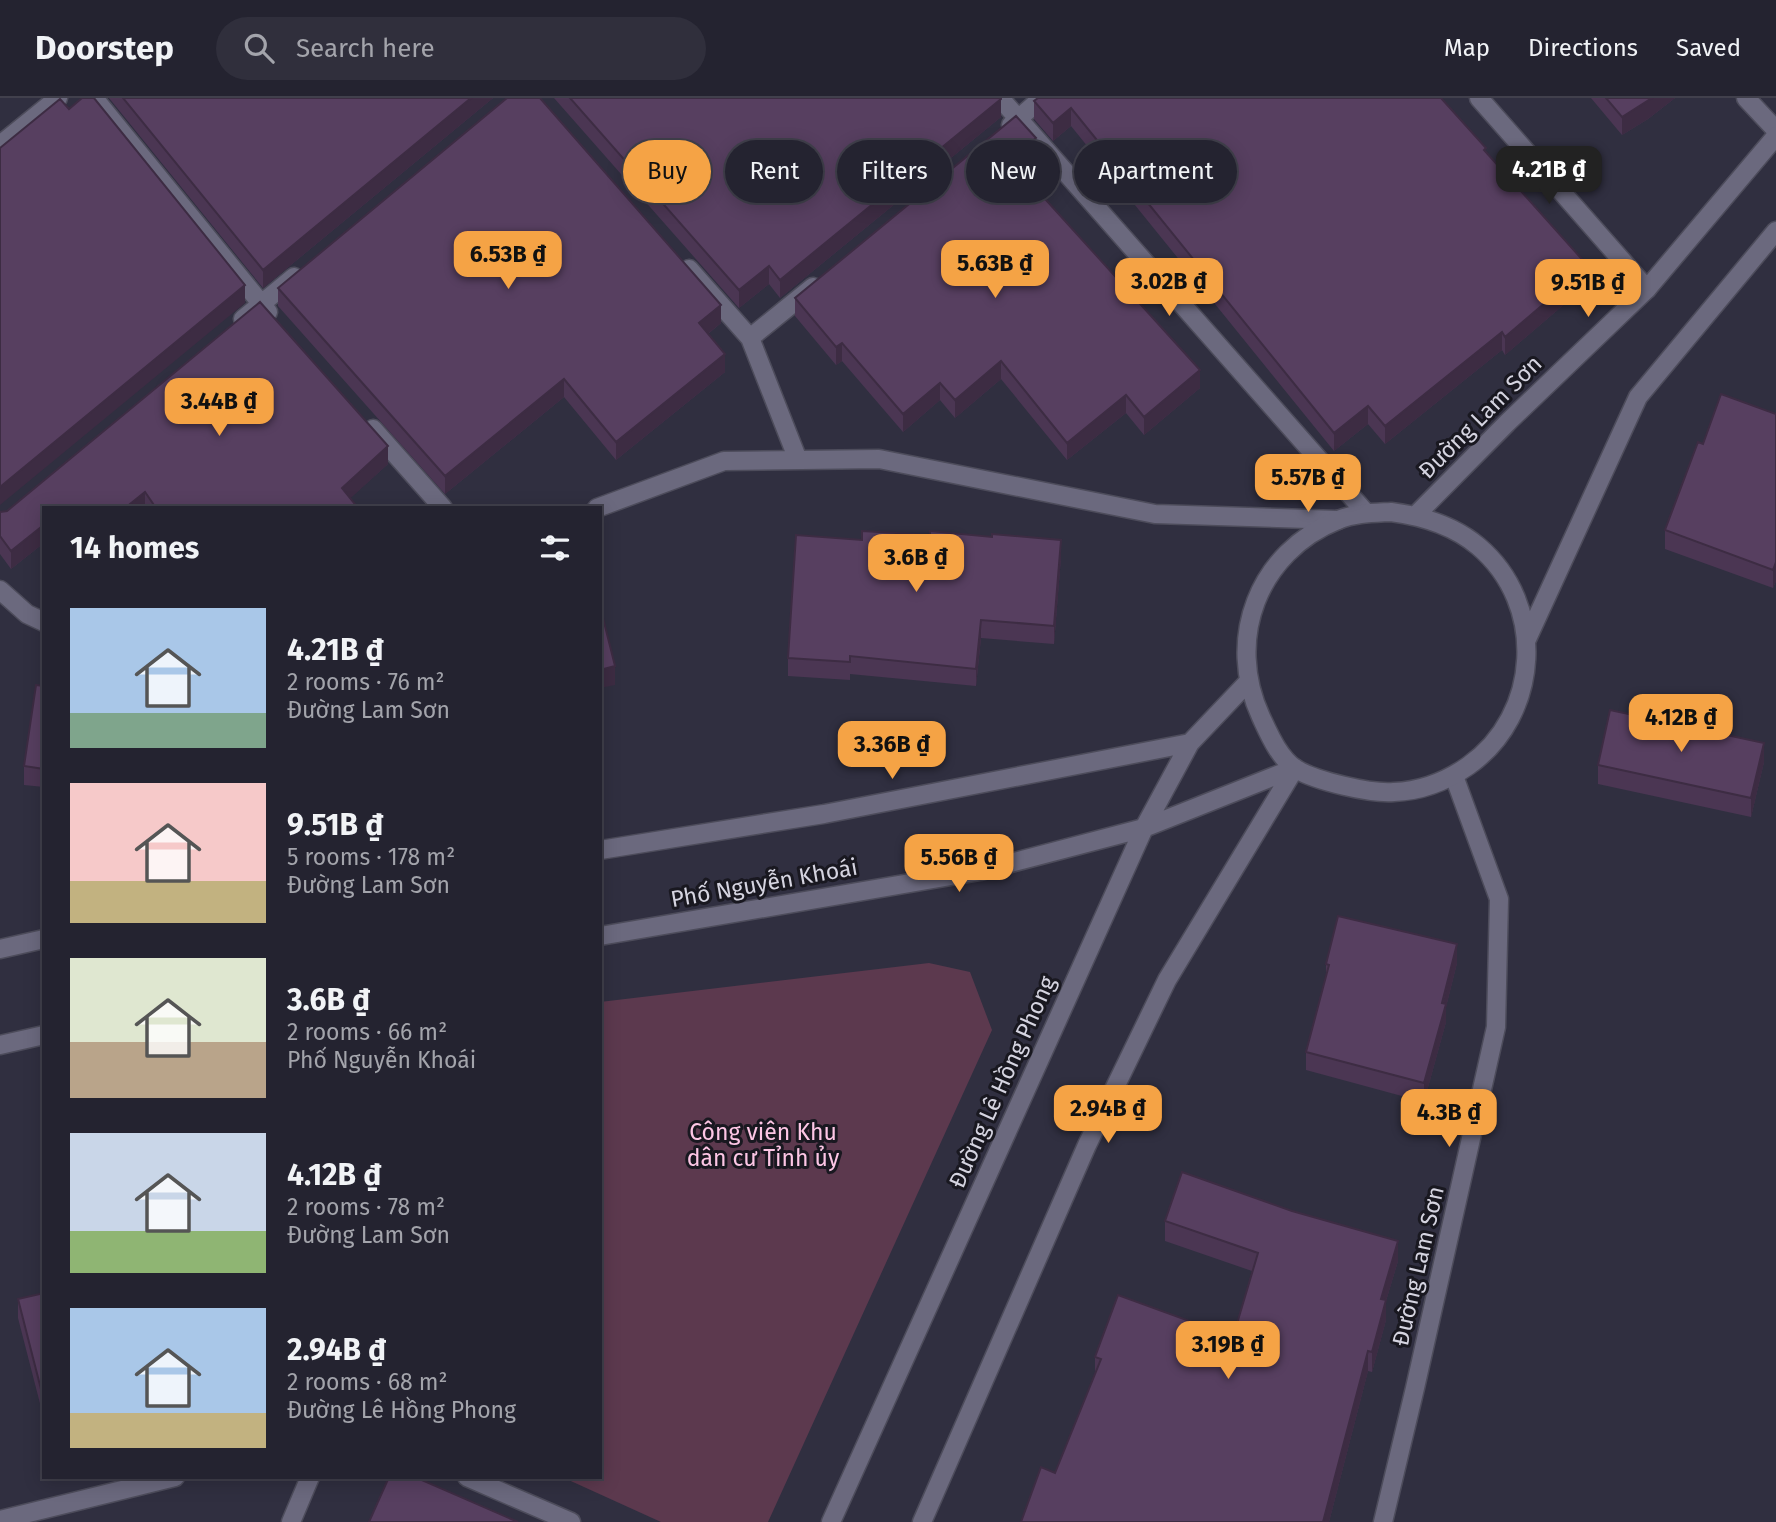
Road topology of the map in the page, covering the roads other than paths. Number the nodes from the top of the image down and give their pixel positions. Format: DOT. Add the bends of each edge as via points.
graph roads {
  1 [pos="58,98"];
  2 [pos="94,98"];
  3 [pos="1000,98"];
  4 [pos="1042,98"];
  5 [pos="1479,98"];
  6 [pos="1746,98"];
  7 [pos="1018,119"];
  8 [pos="1776,130"];
  9 [pos="997,136"];
  10 [pos="1776,136"];
  11 [pos="0,145"];
  12 [pos="1776,232"];
  13 [pos="677,254"];
  14 [pos="303,270"];
  15 [pos="825,276"];
  16 [pos="1647,289"];
  17 [pos="261,304"];
  18 [pos="280,324"];
  19 [pos="230,330"];
  20 [pos="751,338"];
  21 [pos="361,416"];
  22 [pos="799,460"];
  23 [pos="441,506"];
  24 [pos="602,506"];
  25 [pos="1366,513"];
  26 [pos="1416,515"];
  27 [pos="1338,520"];
  28 [pos="0,590"];
  29 [pos="42,621"];
  30 [pos="1527,639"];
  31 [pos="1248,682"];
  32 [pos="1190,744"];
  33 [pos="1296,768"];
  34 [pos="1454,776"];
  35 [pos="1144,828"];
  36 [pos="602,850"];
  37 [pos="602,936"];
  38 [pos="42,939"];
  39 [pos="0,949"];
  40 [pos="42,1035"];
  41 [pos="0,1045"];
  42 [pos="166,1479"];
  43 [pos="309,1479"];
  44 [pos="472,1479"];
  45 [pos="0,1520"];
  46 [pos="290,1522"];
  47 [pos="570,1522"];
  48 [pos="831,1522"];
  49 [pos="922,1522"];
  50 [pos="1383,1522"];
  1 -- 11 [label="street"];
  2 -- 17 [label="street"];
  3 -- 7 [label="street"];
  4 -- 7 [label="street"];
  5 -- 16 [label="street"];
  6 -- 8 [label="street"];
  7 -- 9 [label="street"];
  7 -- 25 [label="street"];
  10 -- 16 [label="street, Đường Lam Sơn"];
  12 -- 30 [label="street" via="1638,397"];
  13 -- 20 [label="street"];
  14 -- 17 [label="street"];
  15 -- 20 [label="street"];
  16 -- 26 [label="street, Đường Lam Sơn"];
  17 -- 18 [label="street"];
  17 -- 19 [label="street"];
  20 -- 22 [label="street"];
  21 -- 23 [label="street"];
  22 -- 24 [label="street" via="724,461"];
  22 -- 27 [label="street" via="879,459 1155,514"];
  25 -- 26 [label="street"];
  25 -- 27 [label="street"];
  26 -- 30 [label="street" via="1450,527 1478,546 1503,573 1519,604"];
  27 -- 31 [label="street" via="1302,539 1273,567 1254,602 1246,641"];
  28 -- 29 [label="street"];
  30 -- 34 [label="street" via="1518,704 1503,733 1481,757"];
  31 -- 32 [label="street, Đường Lê Hồng Phong"];
  31 -- 33 [label="street" via="1273,743"];
  32 -- 35 [label="street, Đường Lê Hồng Phong"];
  32 -- 36 [label="street" via="824,814"];
  33 -- 34 [label="street" via="1360,790 1392,793 1424,788"];
  33 -- 35 [label="street, Phố Nguyễn Khoái"];
  33 -- 49 [label="street" via="1167,980 1087,1145"];
  34 -- 50 [label="street, Đường Lam Sơn" via="1499,899 1496,1027"];
  35 -- 37 [label="street, Phố Nguyễn Khoái" via="980,871"];
  35 -- 48 [label="street, Đường Lê Hồng Phong"];
  38 -- 39 [label="street"];
  40 -- 41 [label="street"];
  42 -- 45 [label="street"];
  43 -- 46 [label="street"];
  44 -- 47 [label="street"];
}
